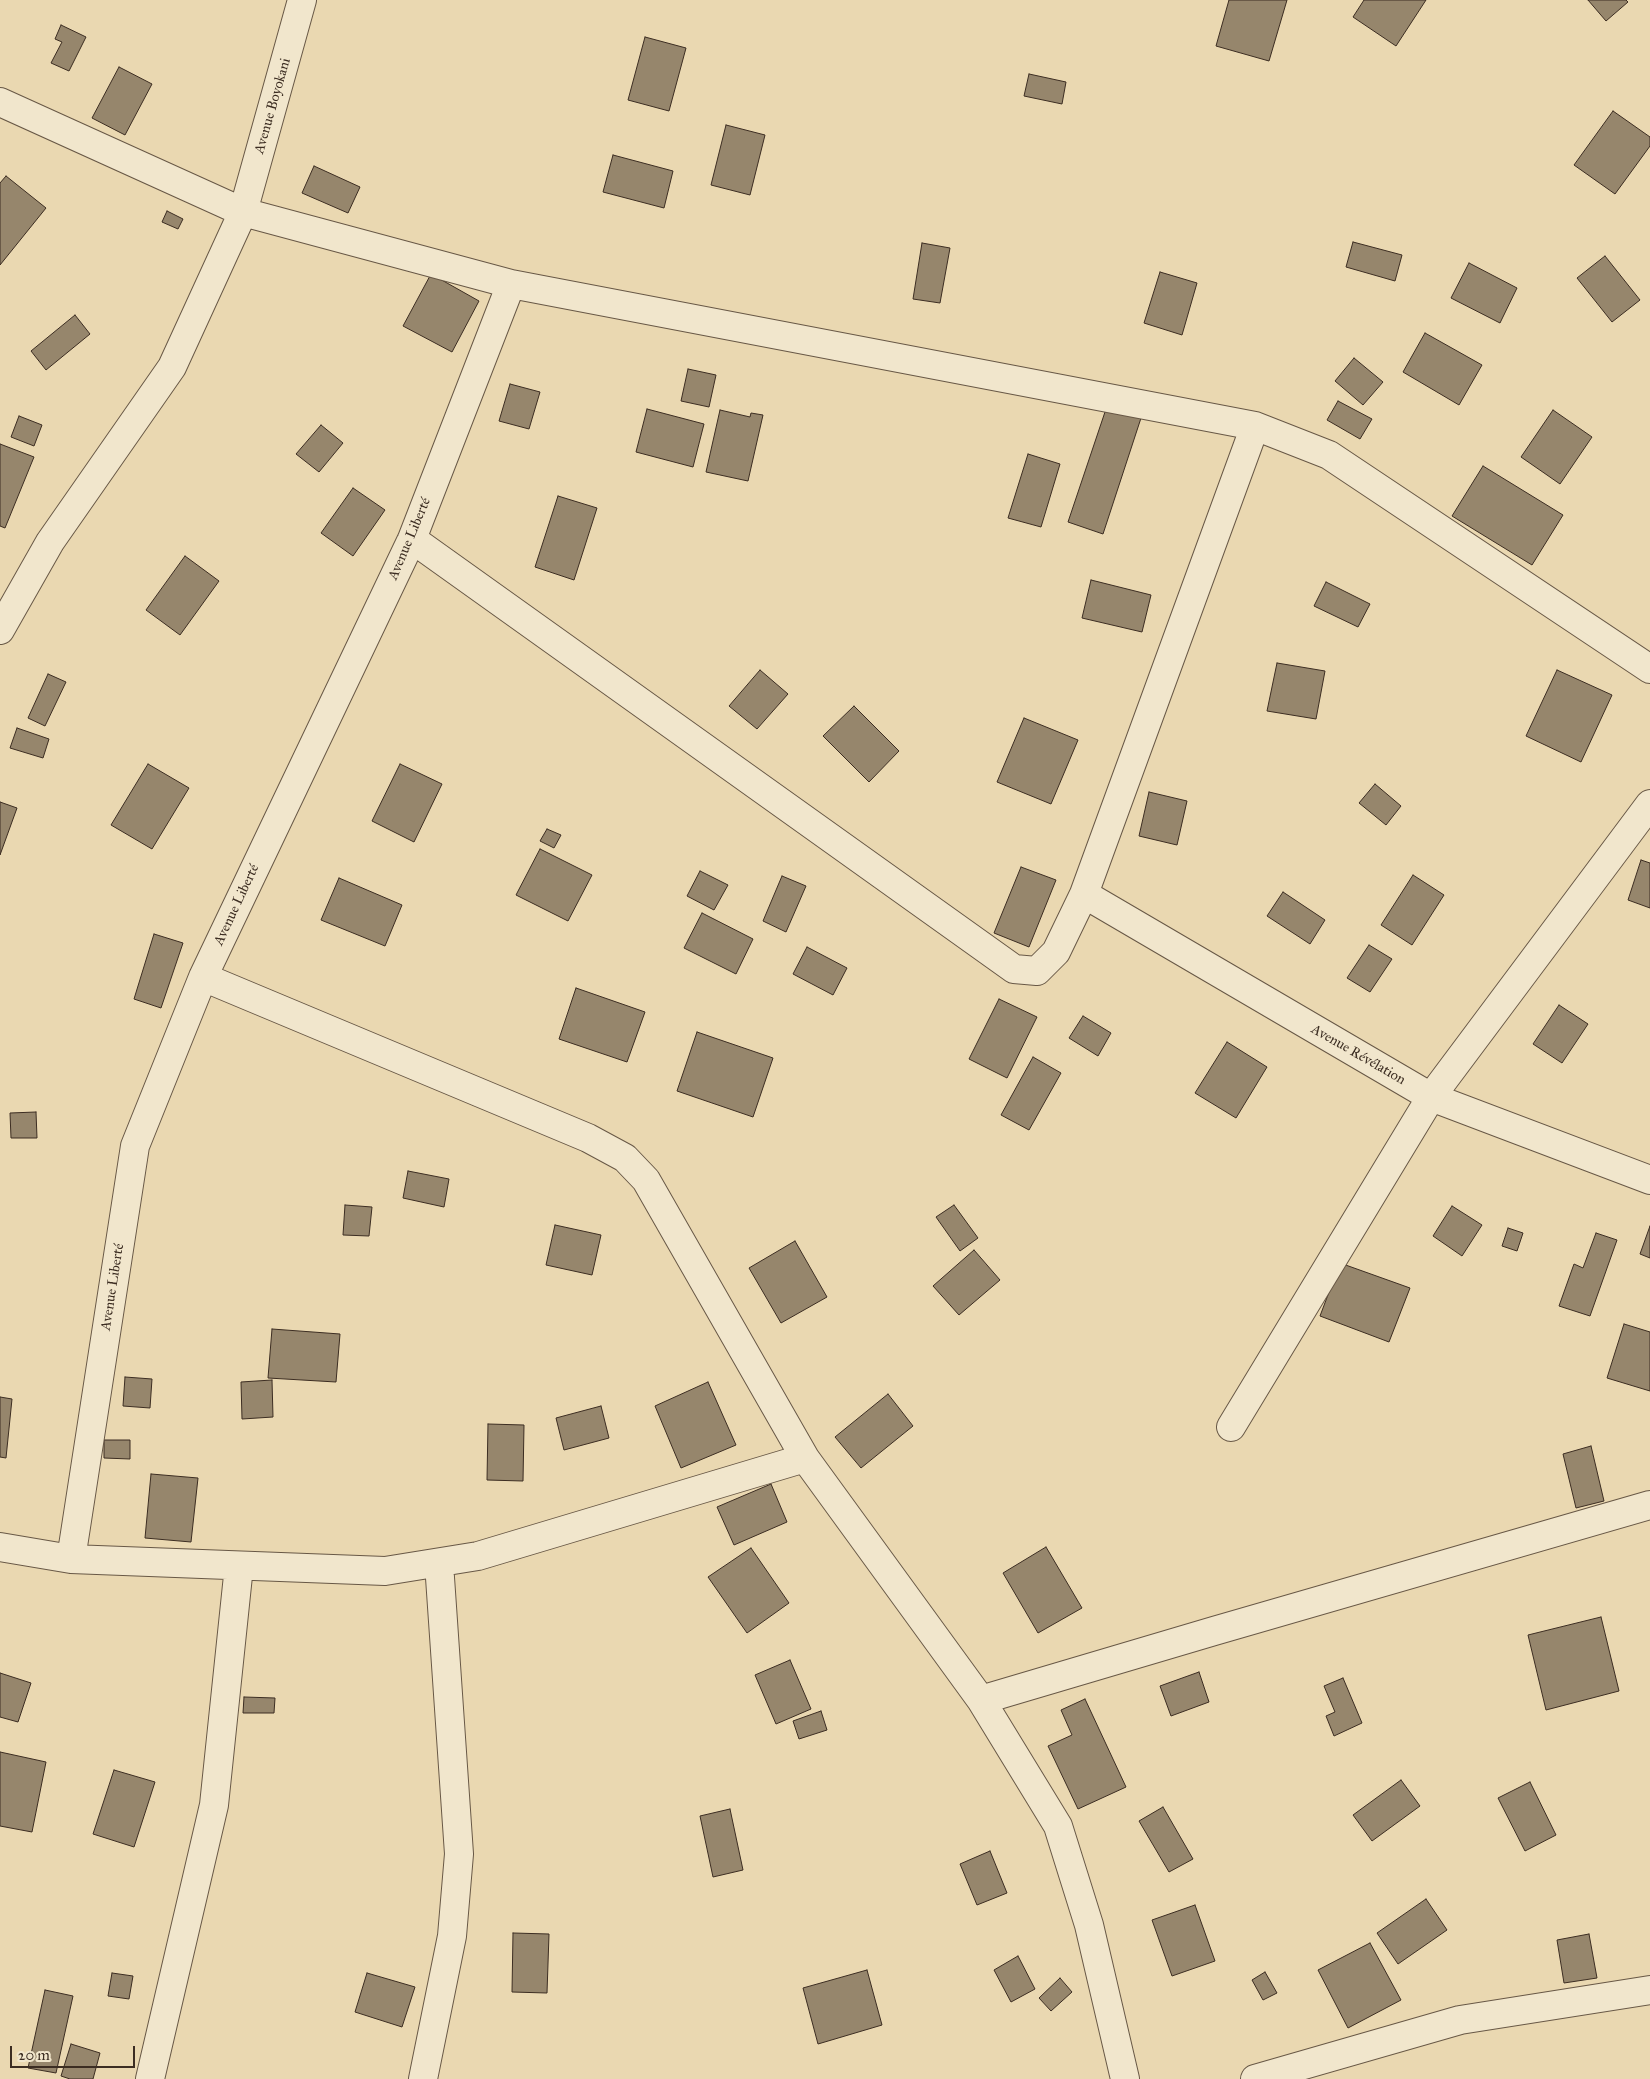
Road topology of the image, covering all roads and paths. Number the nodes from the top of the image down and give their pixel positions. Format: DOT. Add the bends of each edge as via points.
graph roads {
  1 [pos="302,0"];
  2 [pos="0,102"];
  3 [pos="244,212"];
  4 [pos="511,284"];
  5 [pos="1254,426"];
  6 [pos="412,538"];
  7 [pos="0,630"];
  8 [pos="1650,669"];
  9 [pos="1650,804"];
  10 [pos="1084,894"];
  11 [pos="203,978"];
  12 [pos="1431,1097"];
  13 [pos="1650,1180"];
  14 [pos="1231,1427"];
  15 [pos="805,1458"];
  16 [pos="1650,1505"];
  17 [pos="0,1547"];
  18 [pos="71,1559"];
  19 [pos="439,1562"];
  20 [pos="239,1566"];
  21 [pos="982,1700"];
  22 [pos="1650,1990"];
  23 [pos="150,2079"];
  24 [pos="423,2079"];
  25 [pos="1125,2079"];
  26 [pos="1255,2079"];
  1 -- 3 [label="street, Avenue Boyokani"];
  2 -- 3 [label="street"];
  3 -- 4 [label="street"];
  3 -- 7 [label="street, Avenue Boyokani" via="172,367 50,542"];
  4 -- 5 [label="street"];
  4 -- 6 [label="street, Avenue Liberté"];
  5 -- 8 [label="street" via="1329,455"];
  5 -- 10 [label="street"];
  6 -- 10 [label="street" via="1014,969 1037,971 1056,952"];
  6 -- 11 [label="street, Avenue Liberté"];
  9 -- 12 [label="street"];
  10 -- 12 [label="street, Avenue Révélation"];
  11 -- 15 [label="street" via="588,1138 626,1158 646,1180"];
  11 -- 18 [label="street, Avenue Liberté" via="135,1146"];
  12 -- 13 [label="street, Avenue Révélation"];
  12 -- 14 [label="street"];
  15 -- 19 [label="street" via="478,1556"];
  15 -- 21 [label="street"];
  16 -- 21 [label="street"];
  17 -- 18 [label="street"];
  18 -- 20 [label="street"];
  19 -- 20 [label="street" via="385,1571"];
  19 -- 24 [label="street" via="459,1854 452,1936"];
  20 -- 23 [label="street" via="214,1805"];
  21 -- 25 [label="street" via="1058,1826 1089,1925"];
  22 -- 26 [label="street" via="1460,2020"];
}
